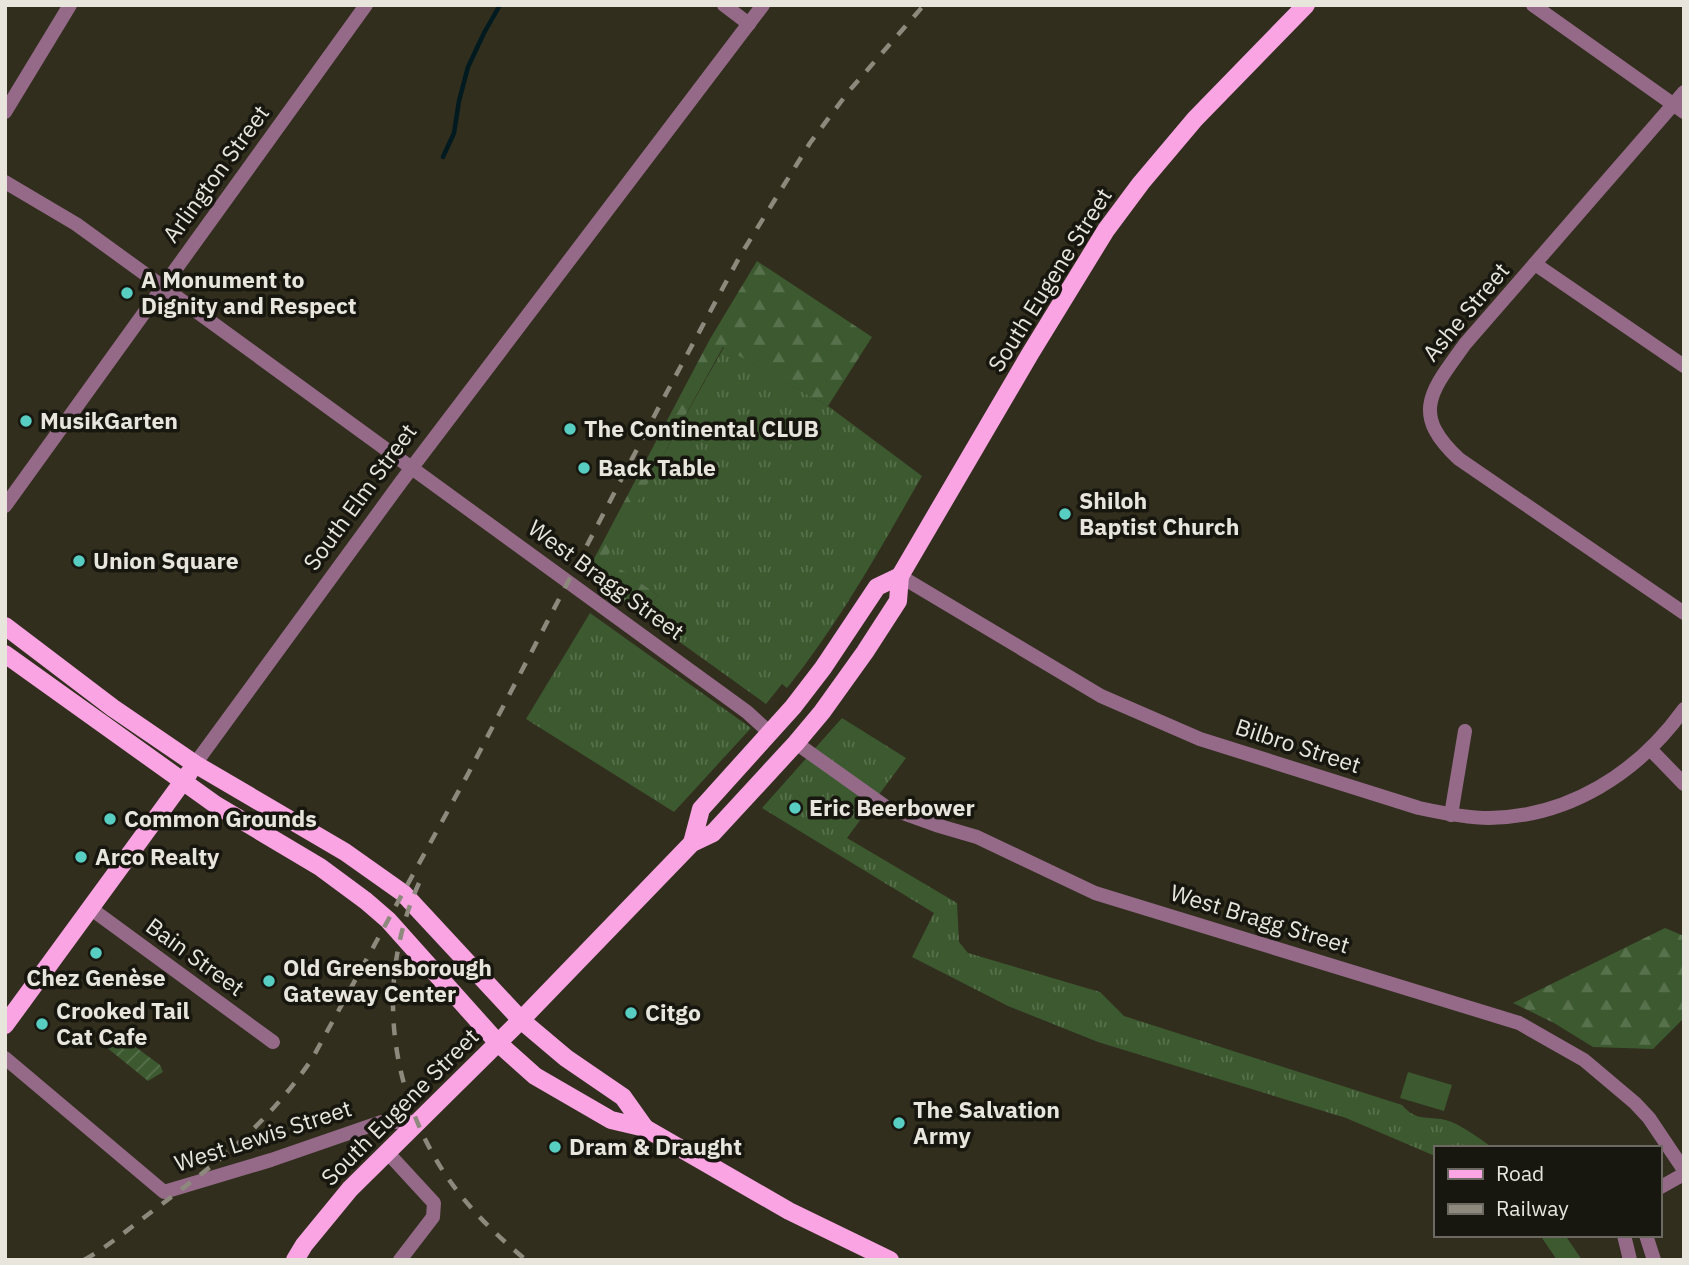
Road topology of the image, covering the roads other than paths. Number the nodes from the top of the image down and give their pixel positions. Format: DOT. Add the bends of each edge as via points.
graph roads {
  1 [pos="70,5"];
  2 [pos="366,5"];
  3 [pos="724,5"];
  4 [pos="763,5"];
  5 [pos="1306,5"];
  6 [pos="1533,5"];
  7 [pos="749,24"];
  8 [pos="1684,92"];
  9 [pos="1678,108"];
  10 [pos="5,112"];
  11 [pos="5,182"];
  12 [pos="1535,264"];
  13 [pos="163,287"];
  14 [pos="1684,366"];
  15 [pos="412,467"];
  16 [pos="5,506"];
  17 [pos="900,576"];
  18 [pos="1684,613"];
  19 [pos="5,626"];
  20 [pos="5,654"];
  21 [pos="1684,709"];
  22 [pos="1465,731"];
  23 [pos="770,733"];
  24 [pos="796,743"];
  25 [pos="1651,750"];
  26 [pos="195,764"];
  27 [pos="182,782"];
  28 [pos="1684,784"];
  29 [pos="1451,814"];
  30 [pos="692,843"];
  31 [pos="90,908"];
  32 [pos="521,1020"];
  33 [pos="5,1025"];
  34 [pos="273,1042"];
  35 [pos="498,1043"];
  36 [pos="5,1058"];
  37 [pos="416,1122"];
  38 [pos="645,1129"];
  39 [pos="387,1152"];
  40 [pos="1684,1172"];
  41 [pos="1661,1187"];
  42 [pos="1624,1237"];
  43 [pos="1647,1237"];
  44 [pos="295,1260"];
  45 [pos="400,1260"];
  46 [pos="890,1260"];
  47 [pos="1630,1260"];
  48 [pos="1654,1260"];
  1 -- 10 [label="street"];
  2 -- 13 [label="street, Arlington Street"];
  3 -- 7 [label="street"];
  4 -- 7 [label="street, South Elm Street"];
  5 -- 17 [label="main road, South Eugene Street" via="1195,119 1106,230"];
  6 -- 9 [label="street"];
  7 -- 15 [label="street, South Elm Street"];
  8 -- 9 [label="street, Ashe Street"];
  9 -- 12 [label="street, Ashe Street"];
  11 -- 13 [label="street, West Bragg Street" via="76,224"];
  12 -- 14 [label="street"];
  12 -- 18 [label="street, Ashe Street" via="1435,385 1429,402 1440,442"];
  13 -- 15 [label="street, West Bragg Street"];
  13 -- 16 [label="street, Arlington Street"];
  15 -- 23 [label="street, West Bragg Street"];
  15 -- 26 [label="street, South Elm Street"];
  17 -- 23 [label="main road, South Eugene Street" via="877,587 823,668"];
  17 -- 24 [label="main road, South Eugene Street" via="898,601"];
  17 -- 29 [label="street, Bilbro Street" via="1101,696 1199,739"];
  19 -- 26 [label="main road"];
  20 -- 27 [label="main road"];
  21 -- 25 [label="street, Bilbro Street"];
  22 -- 29 [label="street"];
  23 -- 30 [label="main road, South Eugene Street" via="701,809"];
  24 -- 30 [label="main road, South Eugene Street" via="713,833"];
  24 -- 40 [label="street, West Bragg Street" via="886,807 977,836 1095,892 1519,1023 1584,1060 1635,1103"];
  25 -- 28 [label="street"];
  25 -- 29 [label="street, Bilbro Street" via="1605,785 1567,804 1520,817"];
  26 -- 27 [label="main road, South Elm Street"];
  26 -- 32 [label="main road" via="345,852 403,893"];
  27 -- 31 [label="main road, South Elm Street"];
  27 -- 35 [label="main road" via="320,867 366,901"];
  30 -- 32 [label="main road, South Eugene Street"];
  31 -- 33 [label="main road, South Elm Street"];
  31 -- 34 [label="street, Bain Street"];
  32 -- 35 [label="main road, South Eugene Street"];
  32 -- 38 [label="main road" via="623,1097"];
  35 -- 37 [label="main road, South Eugene Street"];
  35 -- 38 [label="main road" via="563,1094 611,1120"];
  36 -- 37 [label="street, West Lewis Street" via="164,1192 381,1122"];
  37 -- 39 [label="main road, South Eugene Street"];
  38 -- 46 [label="main road" via="789,1211"];
  39 -- 44 [label="main road, South Eugene Street" via="326,1216"];
  39 -- 45 [label="street" via="434,1203 433,1217"];
  40 -- 41 [label="street"];
  42 -- 47 [label="street"];
  43 -- 48 [label="street"];
}
